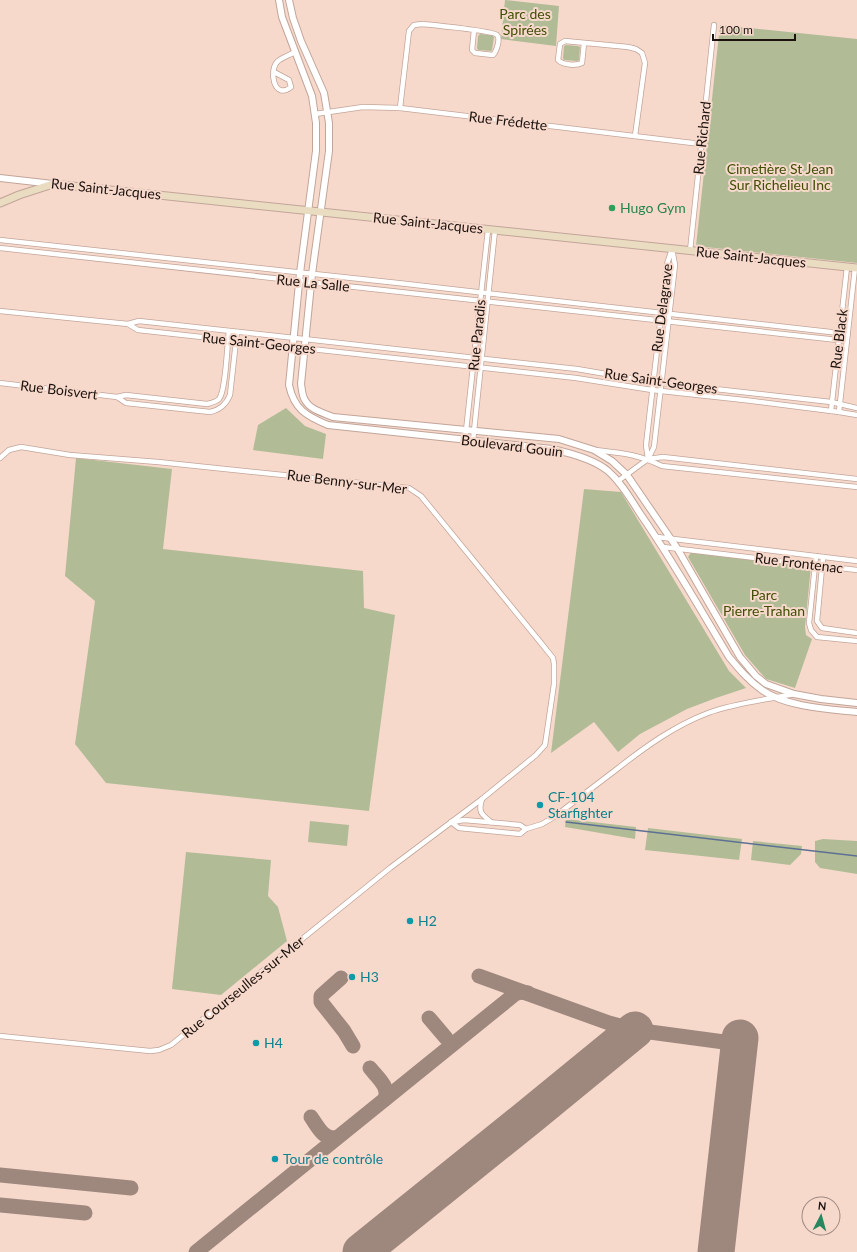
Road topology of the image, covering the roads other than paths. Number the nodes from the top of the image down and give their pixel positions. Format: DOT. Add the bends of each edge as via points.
graph roads {
  1 [pos="279,0"];
  2 [pos="289,0"];
  3 [pos="714,25"];
  4 [pos="474,30"];
  5 [pos="584,42"];
  6 [pos="295,52"];
  7 [pos="274,72"];
  8 [pos="400,108"];
  9 [pos="327,111"];
  10 [pos="315,114"];
  11 [pos="635,136"];
  12 [pos="701,144"];
  13 [pos="0,178"];
  14 [pos="53,184"];
  15 [pos="0,204"];
  16 [pos="308,210"];
  17 [pos="321,212"];
  18 [pos="492,230"];
  19 [pos="0,240"];
  20 [pos="54,247"];
  21 [pos="0,248"];
  22 [pos="672,249"];
  23 [pos="690,251"];
  24 [pos="53,254"];
  25 [pos="144,256"];
  26 [pos="143,264"];
  27 [pos="230,265"];
  28 [pos="847,267"];
  29 [pos="856,268"];
  30 [pos="300,273"];
  31 [pos="229,274"];
  32 [pos="312,274"];
  33 [pos="299,282"];
  34 [pos="312,283"];
  35 [pos="398,283"];
  36 [pos="396,292"];
  37 [pos="481,292"];
  38 [pos="488,293"];
  39 [pos="480,301"];
  40 [pos="488,302"];
  41 [pos="576,303"];
  42 [pos="0,311"];
  43 [pos="575,311"];
  44 [pos="661,313"];
  45 [pos="669,314"];
  46 [pos="660,321"];
  47 [pos="668,321"];
  48 [pos="756,323"];
  49 [pos="128,324"];
  50 [pos="802,329"];
  51 [pos="229,331"];
  52 [pos="755,331"];
  53 [pos="237,332"];
  54 [pos="839,333"];
  55 [pos="848,334"];
  56 [pos="802,336"];
  57 [pos="294,338"];
  58 [pos="228,340"];
  59 [pos="306,340"];
  60 [pos="839,340"];
  61 [pos="236,341"];
  62 [pos="847,341"];
  63 [pos="293,347"];
  64 [pos="305,348"];
  65 [pos="392,350"];
  66 [pos="392,358"];
  67 [pos="474,359"];
  68 [pos="482,360"];
  69 [pos="473,366"];
  70 [pos="481,367"];
  71 [pos="577,369"];
  72 [pos="576,378"];
  73 [pos="653,382"];
  74 [pos="661,382"];
  75 [pos="0,383"];
  76 [pos="652,390"];
  77 [pos="660,391"];
  78 [pos="745,392"];
  79 [pos="117,397"];
  80 [pos="744,400"];
  81 [pos="218,401"];
  82 [pos="832,402"];
  83 [pos="840,404"];
  84 [pos="223,406"];
  85 [pos="857,408"];
  86 [pos="316,410"];
  87 [pos="831,410"];
  88 [pos="839,412"];
  89 [pos="857,415"];
  90 [pos="312,418"];
  91 [pos="349,419"];
  92 [pos="348,428"];
  93 [pos="466,430"];
  94 [pos="474,431"];
  95 [pos="553,439"];
  96 [pos="465,440"];
  97 [pos="473,441"];
  98 [pos="552,449"];
  99 [pos="594,450"];
  100 [pos="0,458"];
  101 [pos="648,459"];
  102 [pos="739,466"];
  103 [pos="738,474"];
  104 [pos="627,475"];
  105 [pos="830,476"];
  106 [pos="857,479"];
  107 [pos="618,481"];
  108 [pos="829,484"];
  109 [pos="857,487"];
  110 [pos="657,537"];
  111 [pos="670,538"];
  112 [pos="663,547"];
  113 [pos="742,547"];
  114 [pos="677,548"];
  115 [pos="741,556"];
  116 [pos="816,556"];
  117 [pos="823,557"];
  118 [pos="857,561"];
  119 [pos="815,565"];
  120 [pos="822,566"];
  121 [pos="857,570"];
  122 [pos="820,626"];
  123 [pos="812,632"];
  124 [pos="857,633"];
  125 [pos="857,641"];
  126 [pos="794,694"];
  127 [pos="775,698"];
  128 [pos="821,699"];
  129 [pos="857,703"];
  130 [pos="820,708"];
  131 [pos="857,712"];
  132 [pos="482,799"];
  133 [pos="451,822"];
  134 [pos="493,823"];
  135 [pos="499,824"];
  136 [pos="526,829"];
  137 [pos="498,832"];
  138 [pos="0,1036"];
  1 -- 6 [label="street, Boulevard Gouin" via="282,17"];
  2 -- 9 [label="street, Boulevard Gouin" via="301,41 324,93"];
  3 -- 12 [label="street, Rue Richard"];
  4 -- 4 [label="street" via="472,50 475,53 493,55 496,52 497,35 494,32"];
  4 -- 8 [label="street" via="414,25 409,31"];
  5 -- 5 [label="street" via="562,42 558,60 561,63 582,63"];
  5 -- 11 [label="street" via="628,47 642,53 645,63"];
  6 -- 7 [label="street" via="278,60"];
  6 -- 10 [label="street, Boulevard Gouin" via="312,96"];
  8 -- 9 [label="street, Rue Frédette" via="363,107"];
  8 -- 11 [label="street, Rue Frédette"];
  9 -- 10 [label="street, Rue Frédette"];
  9 -- 17 [label="street, Boulevard Gouin" via="329,151"];
  10 -- 16 [label="street, Boulevard Gouin" via="316,151"];
  11 -- 12 [label="street, Rue Frédette"];
  12 -- 23 [label="street, Rue Richard"];
  13 -- 14 [label="street, Rue Saint-Jacques"];
  14 -- 15 [label="main road"];
  14 -- 16 [label="main road, Rue Saint-Jacques"];
  16 -- 17 [label="main road, Rue Saint-Jacques"];
  16 -- 30 [label="street, Boulevard Gouin"];
  17 -- 18 [label="main road, Rue Saint-Jacques"];
  17 -- 32 [label="street, Boulevard Gouin"];
  18 -- 22 [label="main road, Rue Saint-Jacques"];
  18 -- 37 [label="street, Rue Paradis"];
  18 -- 38 [label="street, Rue Paradis"];
  19 -- 20 [label="street, Rue La Salle"];
  20 -- 24 [label="street"];
  20 -- 25 [label="street, Rue La Salle"];
  21 -- 24 [label="street, Rue La Salle"];
  22 -- 23 [label="main road, Rue Saint-Jacques"];
  22 -- 44 [label="street, Rue Delagrave" via="666,264"];
  22 -- 45 [label="street, Rue Delagrave" via="675,265"];
  23 -- 28 [label="main road, Rue Saint-Jacques"];
  24 -- 26 [label="street, Rue La Salle"];
  25 -- 26 [label="street"];
  25 -- 27 [label="street, Rue La Salle"];
  26 -- 31 [label="street, Rue La Salle"];
  27 -- 30 [label="street, Rue La Salle"];
  27 -- 31 [label="street"];
  28 -- 29 [label="main road, Rue Saint-Jacques"];
  28 -- 54 [label="street, Rue Black"];
  29 -- 55 [label="street, Rue Black"];
  30 -- 32 [label="street, Rue La Salle"];
  30 -- 33 [label="street, Boulevard Gouin"];
  31 -- 33 [label="street, Rue La Salle"];
  32 -- 34 [label="street, Boulevard Gouin"];
  32 -- 35 [label="street, Rue La Salle"];
  33 -- 34 [label="street, Rue La Salle"];
  33 -- 57 [label="street, Boulevard Gouin"];
  34 -- 36 [label="street, Rue La Salle"];
  34 -- 59 [label="street, Boulevard Gouin"];
  35 -- 36 [label="street"];
  35 -- 37 [label="street, Rue La Salle"];
  36 -- 39 [label="street, Rue La Salle"];
  37 -- 38 [label="street, Rue La Salle"];
  37 -- 39 [label="street, Rue Paradis"];
  38 -- 40 [label="street, Rue Paradis"];
  38 -- 41 [label="street, Rue La Salle"];
  39 -- 40 [label="street, Rue La Salle"];
  39 -- 67 [label="street, Rue Paradis"];
  40 -- 43 [label="street, Rue La Salle"];
  40 -- 68 [label="street, Rue Paradis"];
  41 -- 43 [label="street"];
  41 -- 44 [label="street, Rue La Salle"];
  42 -- 49 [label="street, Rue Saint-Georges"];
  43 -- 46 [label="street, Rue La Salle"];
  44 -- 45 [label="street, Rue La Salle"];
  44 -- 46 [label="street, Rue Delagrave"];
  45 -- 47 [label="street, Rue Delagrave"];
  45 -- 48 [label="street, Rue La Salle"];
  46 -- 47 [label="street, Rue La Salle"];
  46 -- 73 [label="street, Rue Delagrave"];
  47 -- 52 [label="street, Rue La Salle"];
  47 -- 74 [label="street, Rue Delagrave"];
  48 -- 50 [label="street, Rue La Salle"];
  48 -- 52 [label="street"];
  49 -- 51 [label="street, Rue Saint-Georges" via="139,321"];
  49 -- 58 [label="street, Rue Saint-Georges" via="138,330"];
  50 -- 54 [label="street, Rue La Salle"];
  50 -- 56 [label="street"];
  51 -- 53 [label="street, Rue Saint-Georges"];
  51 -- 58 [label="street"];
  52 -- 56 [label="street, Rue La Salle"];
  53 -- 57 [label="street, Rue Saint-Georges"];
  53 -- 61 [label="street"];
  54 -- 55 [label="street, Rue La Salle"];
  54 -- 60 [label="street, Rue Black"];
  55 -- 62 [label="street, Rue Black"];
  56 -- 60 [label="street, Rue La Salle"];
  57 -- 59 [label="street, Rue Saint-Georges"];
  57 -- 63 [label="street, Boulevard Gouin"];
  58 -- 61 [label="street, Rue Saint-Georges"];
  58 -- 81 [label="street" via="224,381"];
  59 -- 64 [label="street, Boulevard Gouin"];
  59 -- 65 [label="street, Rue Saint-Georges"];
  60 -- 62 [label="street, Rue La Salle"];
  60 -- 82 [label="street, Rue Black"];
  61 -- 63 [label="street, Rue Saint-Georges"];
  61 -- 84 [label="street" via="230,395"];
  62 -- 83 [label="street, Rue Black"];
  63 -- 64 [label="street, Rue Saint-Georges"];
  63 -- 90 [label="street, Boulevard Gouin" via="289,385 291,396 301,410"];
  64 -- 66 [label="street, Rue Saint-Georges"];
  64 -- 86 [label="street, Boulevard Gouin" via="301,384 304,400"];
  65 -- 66 [label="street"];
  65 -- 67 [label="street, Rue Saint-Georges"];
  66 -- 69 [label="street, Rue Saint-Georges"];
  67 -- 68 [label="street, Rue Saint-Georges"];
  67 -- 69 [label="street, Rue Paradis"];
  68 -- 70 [label="street, Rue Paradis"];
  68 -- 71 [label="street, Rue Saint-Georges"];
  69 -- 70 [label="street, Rue Saint-Georges"];
  69 -- 93 [label="street, Rue Paradis"];
  70 -- 72 [label="street, Rue Saint-Georges"];
  70 -- 94 [label="street, Rue Paradis"];
  71 -- 72 [label="street"];
  71 -- 73 [label="street, Rue Saint-Georges"];
  72 -- 76 [label="street, Rue Saint-Georges"];
  73 -- 74 [label="street, Rue Saint-Georges"];
  73 -- 76 [label="street, Rue Delagrave"];
  74 -- 77 [label="street, Rue Delagrave"];
  74 -- 78 [label="street, Rue Saint-Georges"];
  75 -- 79 [label="street, Rue Boisvert"];
  76 -- 77 [label="street, Rue Saint-Georges"];
  76 -- 101 [label="street, Rue Delagrave" via="646,445"];
  77 -- 80 [label="street, Rue Saint-Georges"];
  77 -- 101 [label="street, Rue Delagrave" via="654,447"];
  78 -- 80 [label="street"];
  78 -- 82 [label="street, Rue Saint-Georges"];
  79 -- 81 [label="street, Rue Boisvert" via="126,395 207,404"];
  79 -- 84 [label="street, Rue Boisvert" via="126,403 210,412"];
  80 -- 87 [label="street, Rue Saint-Georges"];
  81 -- 84 [label="street"];
  82 -- 83 [label="street, Rue Saint-Georges"];
  82 -- 87 [label="street, Rue Black"];
  83 -- 85 [label="street, Rue Saint-Georges"];
  83 -- 88 [label="street, Rue Black"];
  86 -- 90 [label="street"];
  86 -- 91 [label="street, Boulevard Gouin" via="333,417"];
  87 -- 88 [label="street, Rue Saint-Georges"];
  88 -- 89 [label="street, Rue Saint-Georges"];
  90 -- 92 [label="street, Boulevard Gouin" via="328,425"];
  91 -- 92 [label="street"];
  91 -- 93 [label="street, Boulevard Gouin"];
  92 -- 96 [label="street, Boulevard Gouin"];
  93 -- 94 [label="street, Boulevard Gouin"];
  93 -- 96 [label="street, Rue Paradis"];
  94 -- 95 [label="street, Boulevard Gouin"];
  94 -- 97 [label="street, Rue Paradis"];
  95 -- 98 [label="street"];
  95 -- 99 [label="street, Boulevard Gouin"];
  96 -- 97 [label="street, Boulevard Gouin"];
  97 -- 98 [label="street, Boulevard Gouin"];
  98 -- 107 [label="street, Boulevard Gouin" via="588,460 607,470"];
  99 -- 101 [label="street"];
  99 -- 104 [label="street, Boulevard Gouin" via="612,461"];
  100 -- 132 [label="street, Rue Benny-sur-Mer" via="10,450 21,447 70,455 394,486 409,488 416,492 541,643 554,664 554,684 545,745"];
  101 -- 102 [label="street" via="663,457"];
  101 -- 103 [label="street" via="662,466"];
  101 -- 104 [label="street"];
  102 -- 103 [label="street"];
  102 -- 105 [label="street"];
  103 -- 108 [label="street"];
  104 -- 107 [label="street"];
  104 -- 111 [label="street, Boulevard Gouin"];
  105 -- 106 [label="street"];
  105 -- 108 [label="street"];
  107 -- 110 [label="street, Boulevard Gouin"];
  108 -- 109 [label="street"];
  110 -- 111 [label="street, Rue Frontenac"];
  110 -- 112 [label="street, Boulevard Gouin"];
  111 -- 113 [label="street, Rue Frontenac"];
  111 -- 114 [label="street, Boulevard Gouin"];
  112 -- 114 [label="street, Rue Frontenac"];
  112 -- 127 [label="street, Boulevard Gouin" via="729,657 744,675"];
  113 -- 115 [label="street, Rue Frontenac"];
  113 -- 116 [label="street, Rue Frontenac"];
  114 -- 115 [label="street, Rue Frontenac"];
  114 -- 126 [label="street, Boulevard Gouin" via="740,657 766,684"];
  115 -- 119 [label="street, Rue Frontenac"];
  116 -- 117 [label="street, Rue Frontenac"];
  116 -- 119 [label="street"];
  117 -- 118 [label="street, Rue Frontenac"];
  117 -- 120 [label="street"];
  119 -- 120 [label="street, Rue Frontenac"];
  119 -- 123 [label="street" via="809,623"];
  120 -- 121 [label="street, Rue Frontenac"];
  120 -- 122 [label="street" via="817,621"];
  122 -- 123 [label="street"];
  122 -- 124 [label="street"];
  123 -- 125 [label="street" via="817,636"];
  126 -- 127 [label="street"];
  126 -- 128 [label="street, Boulevard Gouin"];
  127 -- 130 [label="street, Boulevard Gouin"];
  127 -- 136 [label="street" via="708,713 683,724 639,752 554,817"];
  128 -- 129 [label="street, Boulevard Gouin"];
  128 -- 130 [label="street"];
  130 -- 131 [label="street, Boulevard Gouin"];
  132 -- 133 [label="street, Rue Benny-sur-Mer"];
  132 -- 134 [label="street" via="480,811"];
  133 -- 134 [label="street" via="464,820"];
  133 -- 137 [label="street" via="459,828"];
  133 -- 138 [label="street, Rue Courseulles-sur-Mer" via="390,868 171,1045 150,1051"];
  134 -- 135 [label="street"];
  135 -- 136 [label="street" via="520,825"];
  135 -- 137 [label="street"];
  136 -- 137 [label="street" via="520,834"];
}
